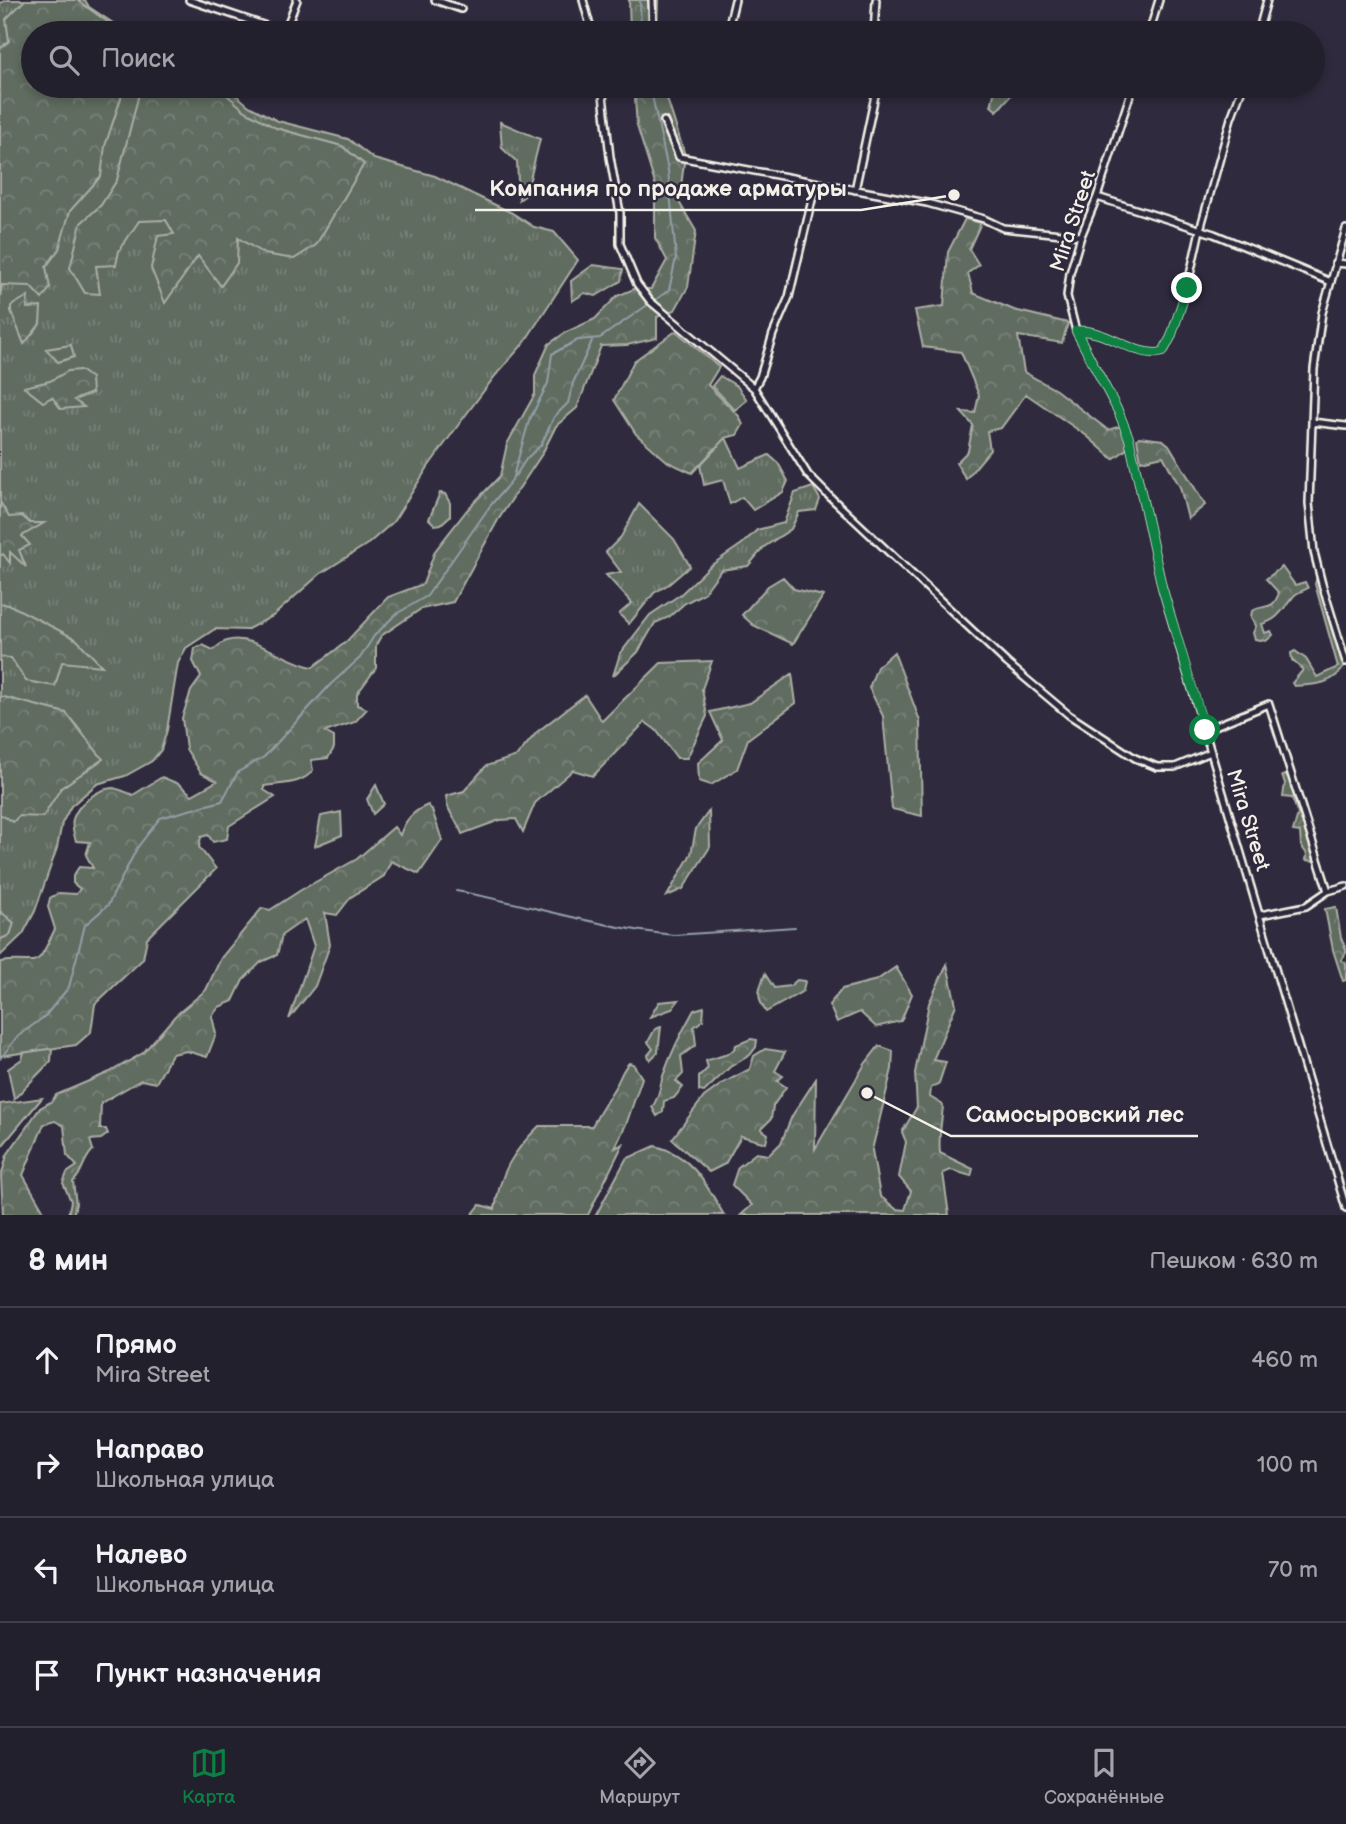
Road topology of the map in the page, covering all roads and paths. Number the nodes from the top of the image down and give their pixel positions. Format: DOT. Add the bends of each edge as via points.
graph roads {
  1 [pos="189,0"];
  2 [pos="297,0"];
  3 [pos="435,0"];
  4 [pos="583,0"];
  5 [pos="652,0"];
  6 [pos="735,0"];
  7 [pos="876,0"];
  8 [pos="1159,0"];
  9 [pos="1268,0"];
  10 [pos="461,9"];
  11 [pos="253,21"];
  12 [pos="290,21"];
  13 [pos="589,21"];
  14 [pos="653,21"];
  15 [pos="730,21"];
  16 [pos="875,21"];
  17 [pos="1153,21"];
  18 [pos="1262,21"];
  19 [pos="603,98"];
  20 [pos="874,98"];
  21 [pos="1129,98"];
  22 [pos="1238,98"];
  23 [pos="664,121"];
  24 [pos="816,183"];
  25 [pos="855,190"];
  26 [pos="1097,197"];
  27 [pos="1346,229"];
  28 [pos="1200,230"];
  29 [pos="1081,236"];
  30 [pos="1335,263"];
  31 [pos="1346,264"];
  32 [pos="1331,282"];
  33 [pos="1076,331"];
  34 [pos="754,388"];
  35 [pos="1312,422"];
  36 [pos="1346,426"];
  37 [pos="1346,662"];
  38 [pos="1205,730"];
  39 [pos="1212,752"];
  40 [pos="1346,886"];
  41 [pos="1328,891"];
  42 [pos="1260,915"];
  43 [pos="1346,1208"];
  1 -- 11 [label="street"];
  2 -- 12 [label="street"];
  3 -- 10 [label="street"];
  4 -- 13 [label="street"];
  5 -- 14 [label="street"];
  6 -- 15 [label="street"];
  7 -- 16 [label="street"];
  8 -- 17 [label="street"];
  9 -- 18 [label="street"];
  19 -- 34 [label="street" via="620,213 620,244 637,284 652,303"];
  20 -- 25 [label="street"];
  21 -- 26 [label="street, Mira Street"];
  22 -- 28 [label="street"];
  23 -- 24 [label="street" via="678,157"];
  24 -- 25 [label="street"];
  24 -- 34 [label="street" via="789,297"];
  25 -- 29 [label="street" via="927,203 1003,228"];
  26 -- 28 [label="street"];
  26 -- 29 [label="street, Mira Street"];
  27 -- 30 [label="street"];
  28 -- 32 [label="street"];
  28 -- 33 [label="street" via="1187,288 1163,352 1143,351 1096,331"];
  29 -- 33 [label="street, Mira Street" via="1067,296"];
  30 -- 31 [label="street"];
  30 -- 32 [label="street"];
  32 -- 35 [label="street" via="1314,369"];
  33 -- 38 [label="street, Mira Street" via="1129,438 1162,587"];
  34 -- 39 [label="street" via="808,475 1007,663 1069,715 1157,767 1175,767"];
  35 -- 36 [label="street"];
  35 -- 37 [label="street" via="1309,503 1314,552"];
  38 -- 39 [label="street, Mira Street"];
  38 -- 41 [label="street" via="1269,704"];
  39 -- 42 [label="street, Mira Street"];
  40 -- 41 [label="street"];
  41 -- 42 [label="street" via="1306,906"];
  42 -- 43 [label="street, Mira Street"];
}
